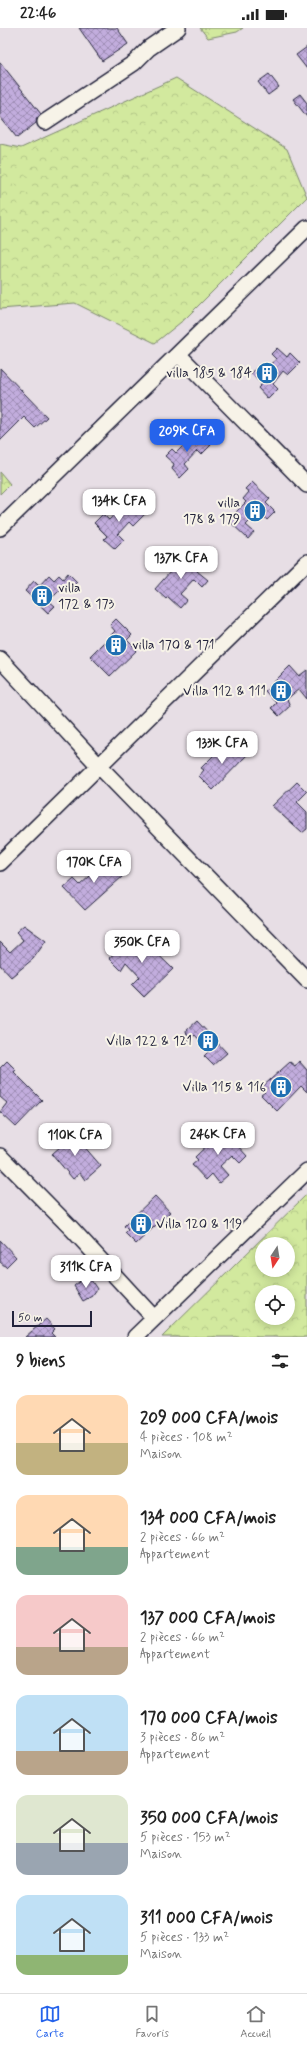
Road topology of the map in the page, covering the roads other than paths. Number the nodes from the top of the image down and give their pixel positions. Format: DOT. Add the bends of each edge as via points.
graph roads {
  1 [pos="178,28"];
  2 [pos="45,122"];
  3 [pos="307,228"];
  4 [pos="178,354"];
  5 [pos="307,485"];
  6 [pos="0,528"];
  7 [pos="307,562"];
  8 [pos="0,659"];
  9 [pos="99,766"];
  10 [pos="0,863"];
  11 [pos="307,980"];
  12 [pos="0,1156"];
  13 [pos="307,1171"];
  14 [pos="154,1318"];
  15 [pos="135,1337"];
  1 -- 2 [label="street" via="149,48 134,63"];
  3 -- 4 [label="street"];
  4 -- 5 [label="street"];
  4 -- 6 [label="street"];
  7 -- 9 [label="street"];
  8 -- 9 [label="street"];
  9 -- 10 [label="street"];
  9 -- 11 [label="street"];
  12 -- 14 [label="street"];
  13 -- 14 [label="street"];
  14 -- 15 [label="street"];
}
